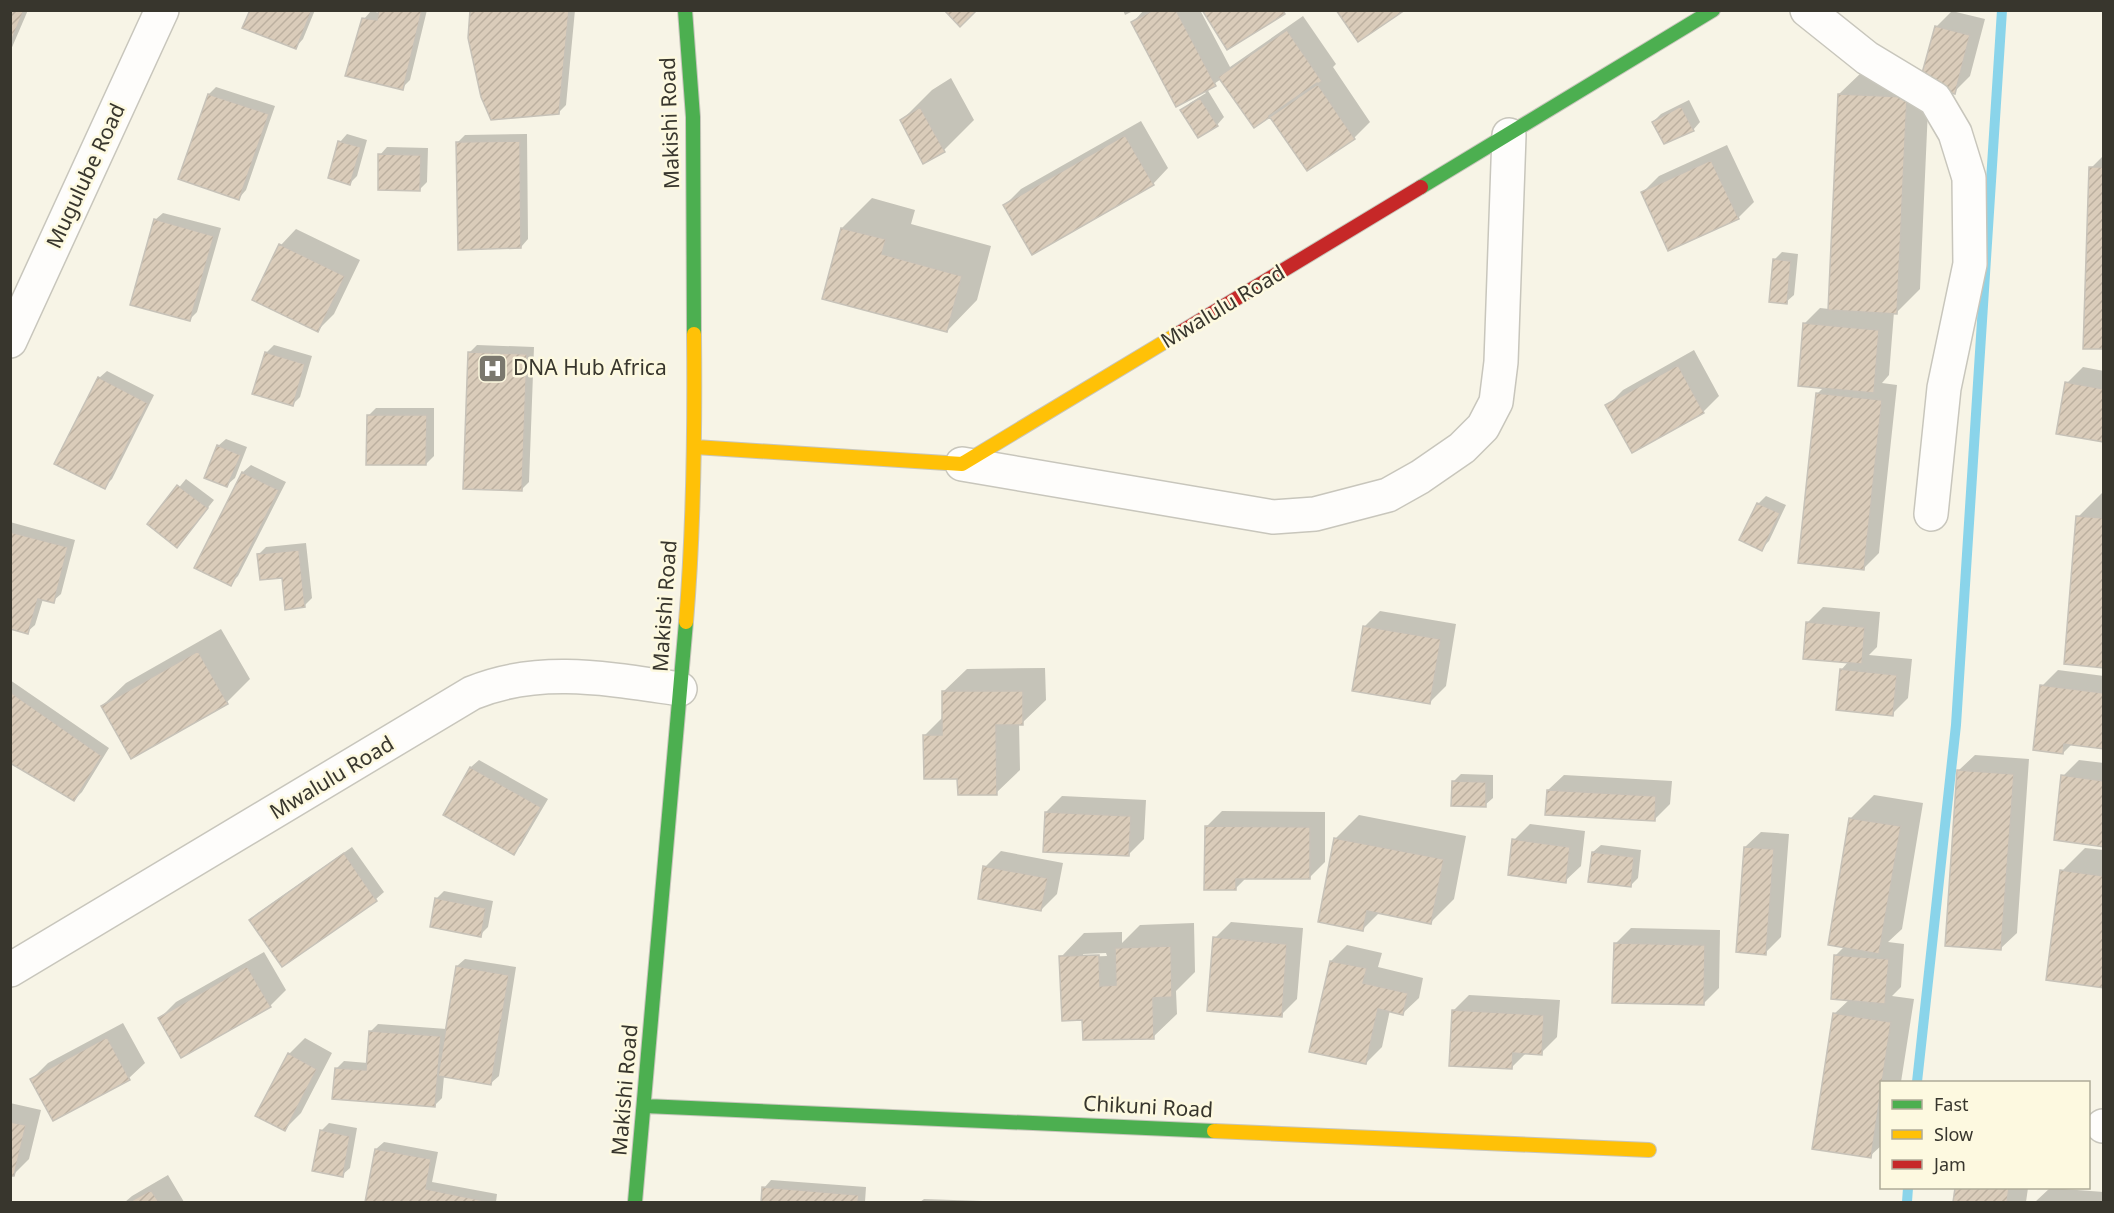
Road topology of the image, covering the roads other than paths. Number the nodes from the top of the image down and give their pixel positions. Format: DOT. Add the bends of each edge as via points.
graph roads {
  1 [pos="162,10"];
  2 [pos="685,10"];
  3 [pos="1713,10"];
  4 [pos="1807,10"];
  5 [pos="1509,135"];
  6 [pos="10,341"];
  7 [pos="695,447"];
  8 [pos="962,464"];
  9 [pos="1931,514"];
  10 [pos="680,689"];
  11 [pos="10,970"];
  12 [pos="645,1106"];
  13 [pos="1649,1150"];
  14 [pos="635,1203"];
  1 -- 6 [label="street, Mugulube Road"];
  2 -- 7 [label="street, Makishi Road" via="693,117"];
  3 -- 5 [label="street, Mwalulu Road"];
  4 -- 9 [label="street" via="1867,58 1935,99 1955,133 1969,178 1970,264 1944,388"];
  5 -- 8 [label="street, Mwalulu Road"];
  5 -- 8 [label="street" via="1501,362 1496,402 1483,427 1462,448 1420,477 1388,495 1315,513 1273,517"];
  7 -- 8 [label="street"];
  7 -- 10 [label="street, Makishi Road" via="691,564"];
  10 -- 11 [label="street, Mwalulu Road" via="592,677 551,677 518,679 472,693"];
  10 -- 12 [label="street, Makishi Road"];
  12 -- 13 [label="street, Chikuni Road"];
  12 -- 14 [label="street, Makishi Road"];
}
